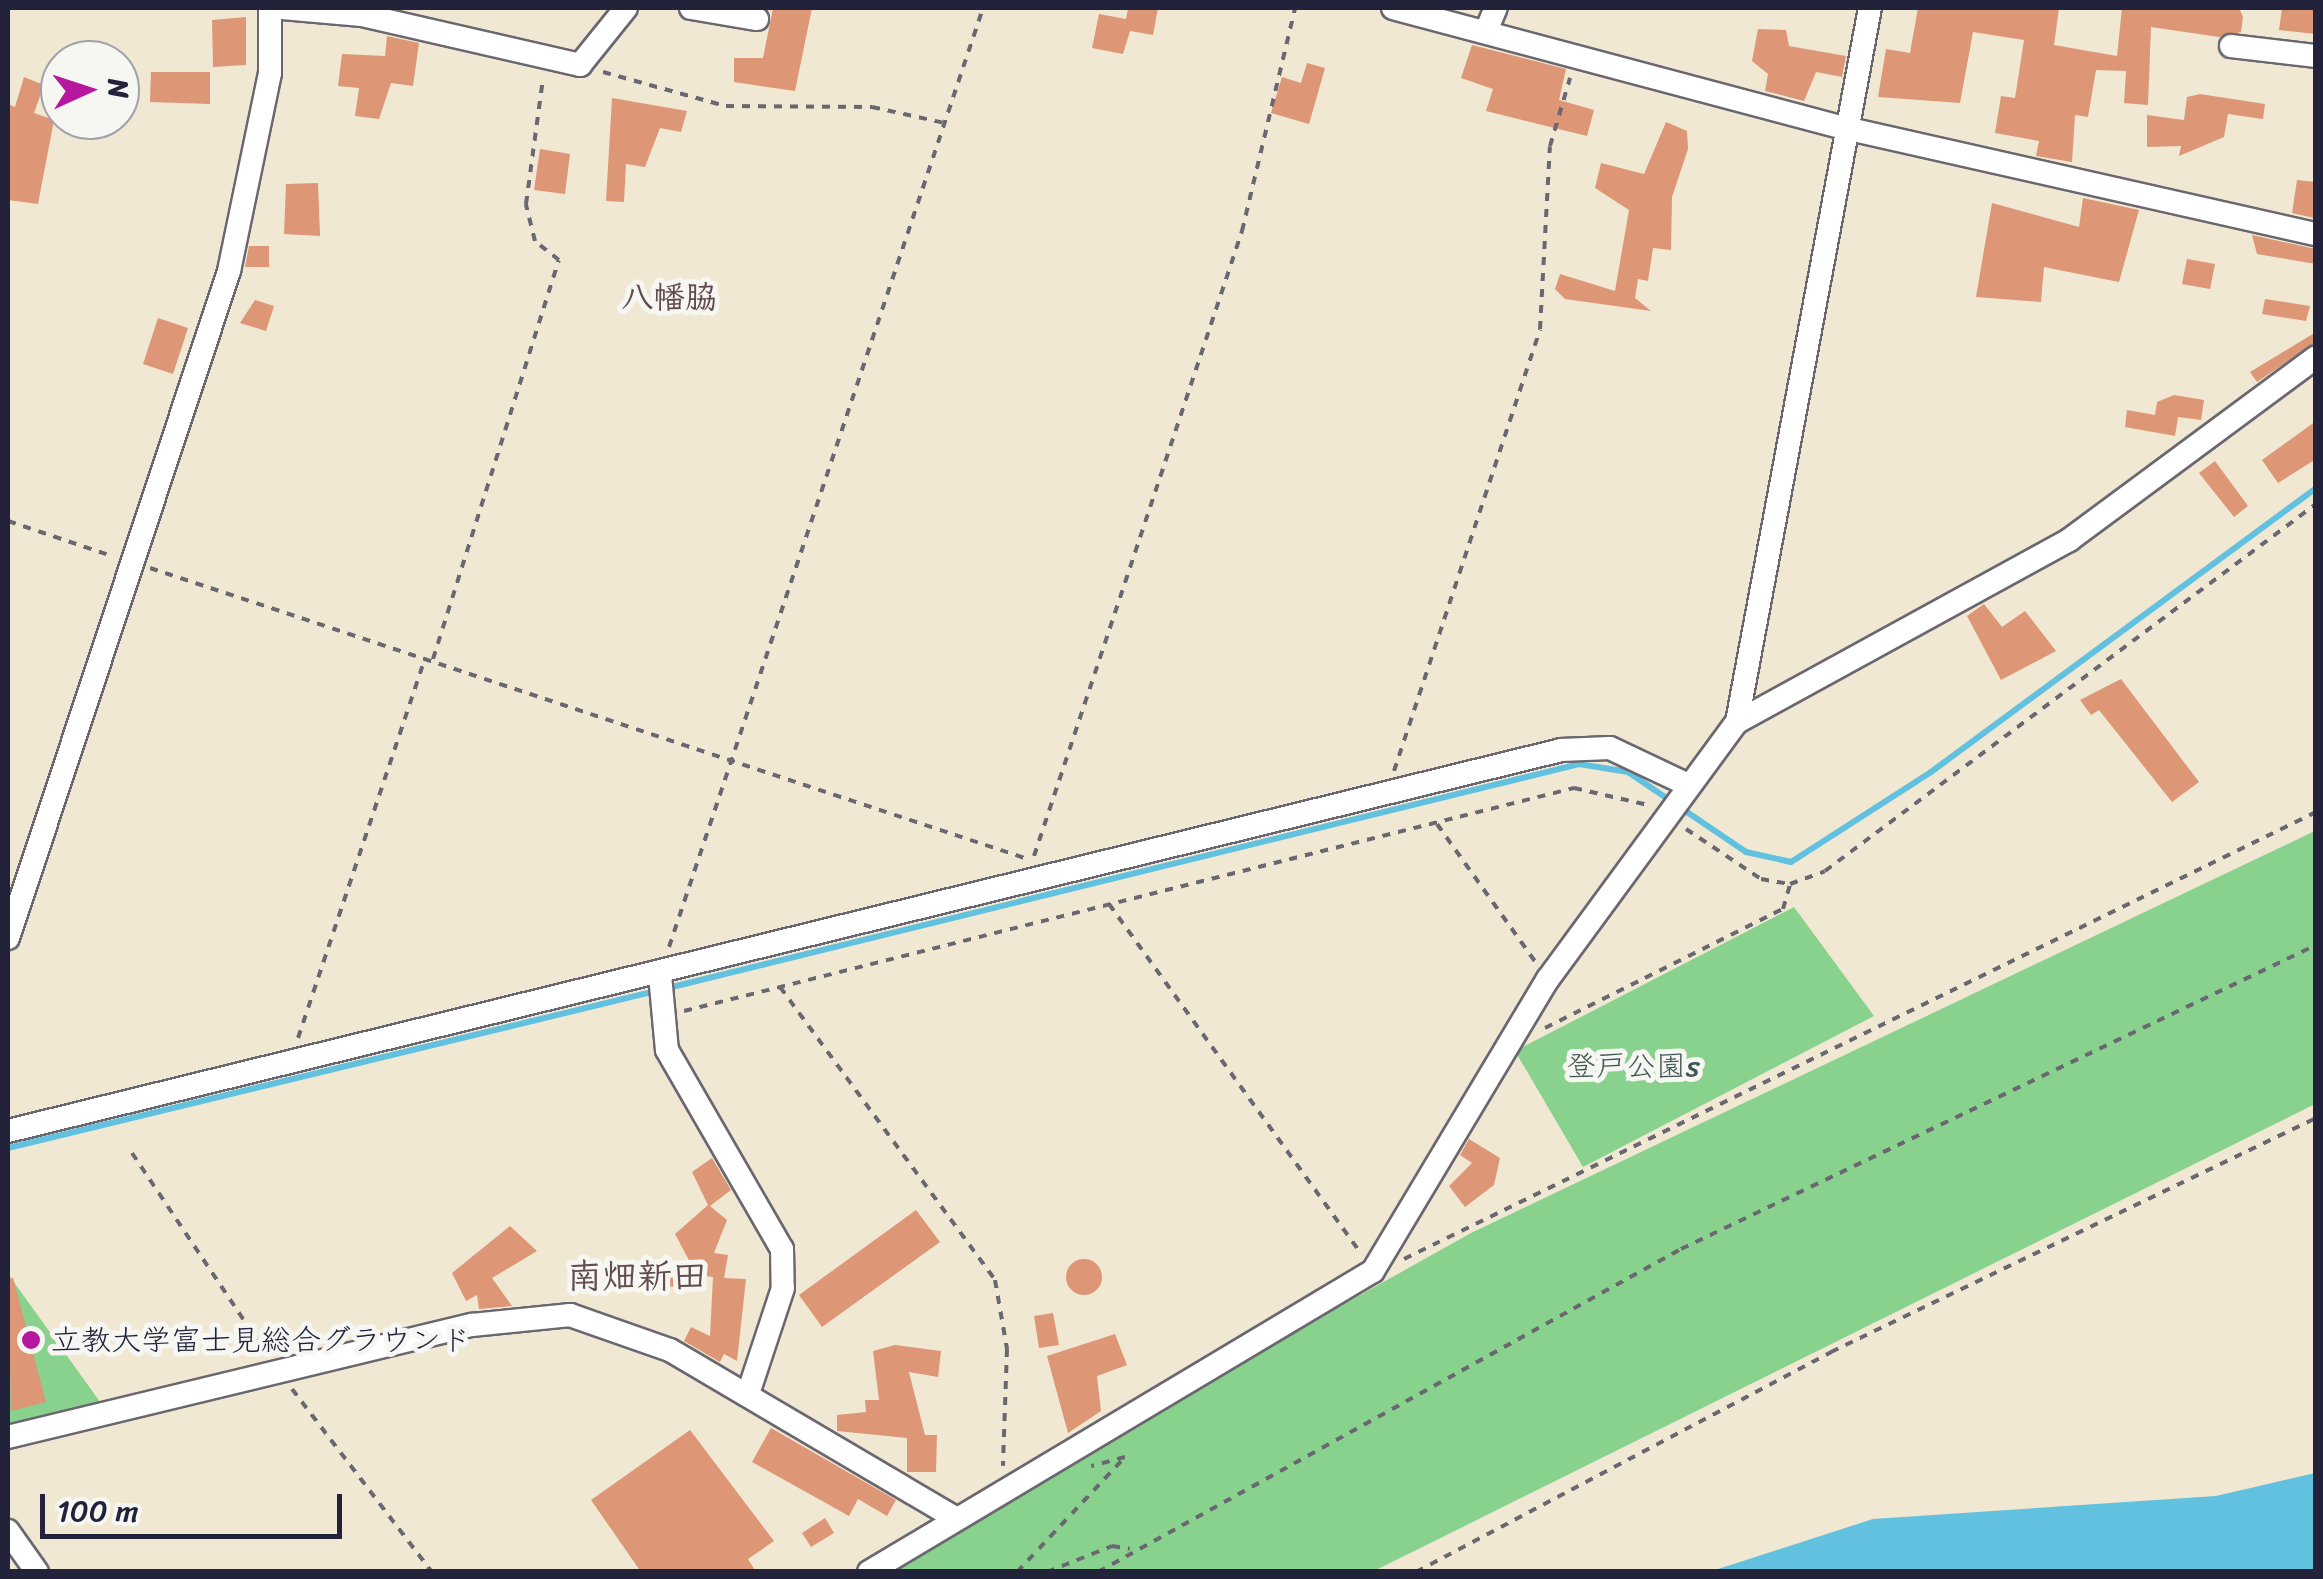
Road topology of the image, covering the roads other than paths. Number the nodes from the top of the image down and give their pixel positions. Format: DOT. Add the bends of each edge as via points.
graph roads {
  1 [pos="270,8"];
  2 [pos="282,8"];
  3 [pos="626,8"];
  4 [pos="691,8"];
  5 [pos="1392,8"];
  6 [pos="1496,8"];
  7 [pos="1870,8"];
  8 [pos="758,19"];
  9 [pos="1486,32"];
  10 [pos="2231,46"];
  11 [pos="2316,56"];
  12 [pos="1849,129"];
  13 [pos="2316,234"];
  14 [pos="2316,357"];
  15 [pos="1737,722"];
  16 [pos="1686,784"];
  17 [pos="8,938"];
  18 [pos="660,980"];
  19 [pos="8,1130"];
  20 [pos="748,1394"];
  21 [pos="8,1437"];
  22 [pos="954,1517"];
  23 [pos="8,1531"];
  24 [pos="36,1572"];
  25 [pos="870,1572"];
  1 -- 17 [label="street" via="270,72 234,211 229,272"];
  2 -- 3 [label="street" via="362,14 584,65"];
  4 -- 8 [label="street"];
  5 -- 9 [label="street"];
  6 -- 9 [label="street"];
  7 -- 12 [label="street"];
  9 -- 12 [label="street"];
  10 -- 11 [label="street"];
  12 -- 13 [label="street"];
  12 -- 15 [label="street"];
  14 -- 15 [label="street" via="2069,540"];
  15 -- 16 [label="street"];
  16 -- 18 [label="street" via="1636,755 1588,746"];
  16 -- 22 [label="street" via="1548,979 1373,1271"];
  18 -- 19 [label="street"];
  18 -- 20 [label="street" via="667,1050 782,1249 784,1288"];
  20 -- 21 [label="street" via="670,1350 570,1316 472,1326"];
  20 -- 22 [label="street"];
  22 -- 25 [label="street"];
  23 -- 24 [label="street"];
}
